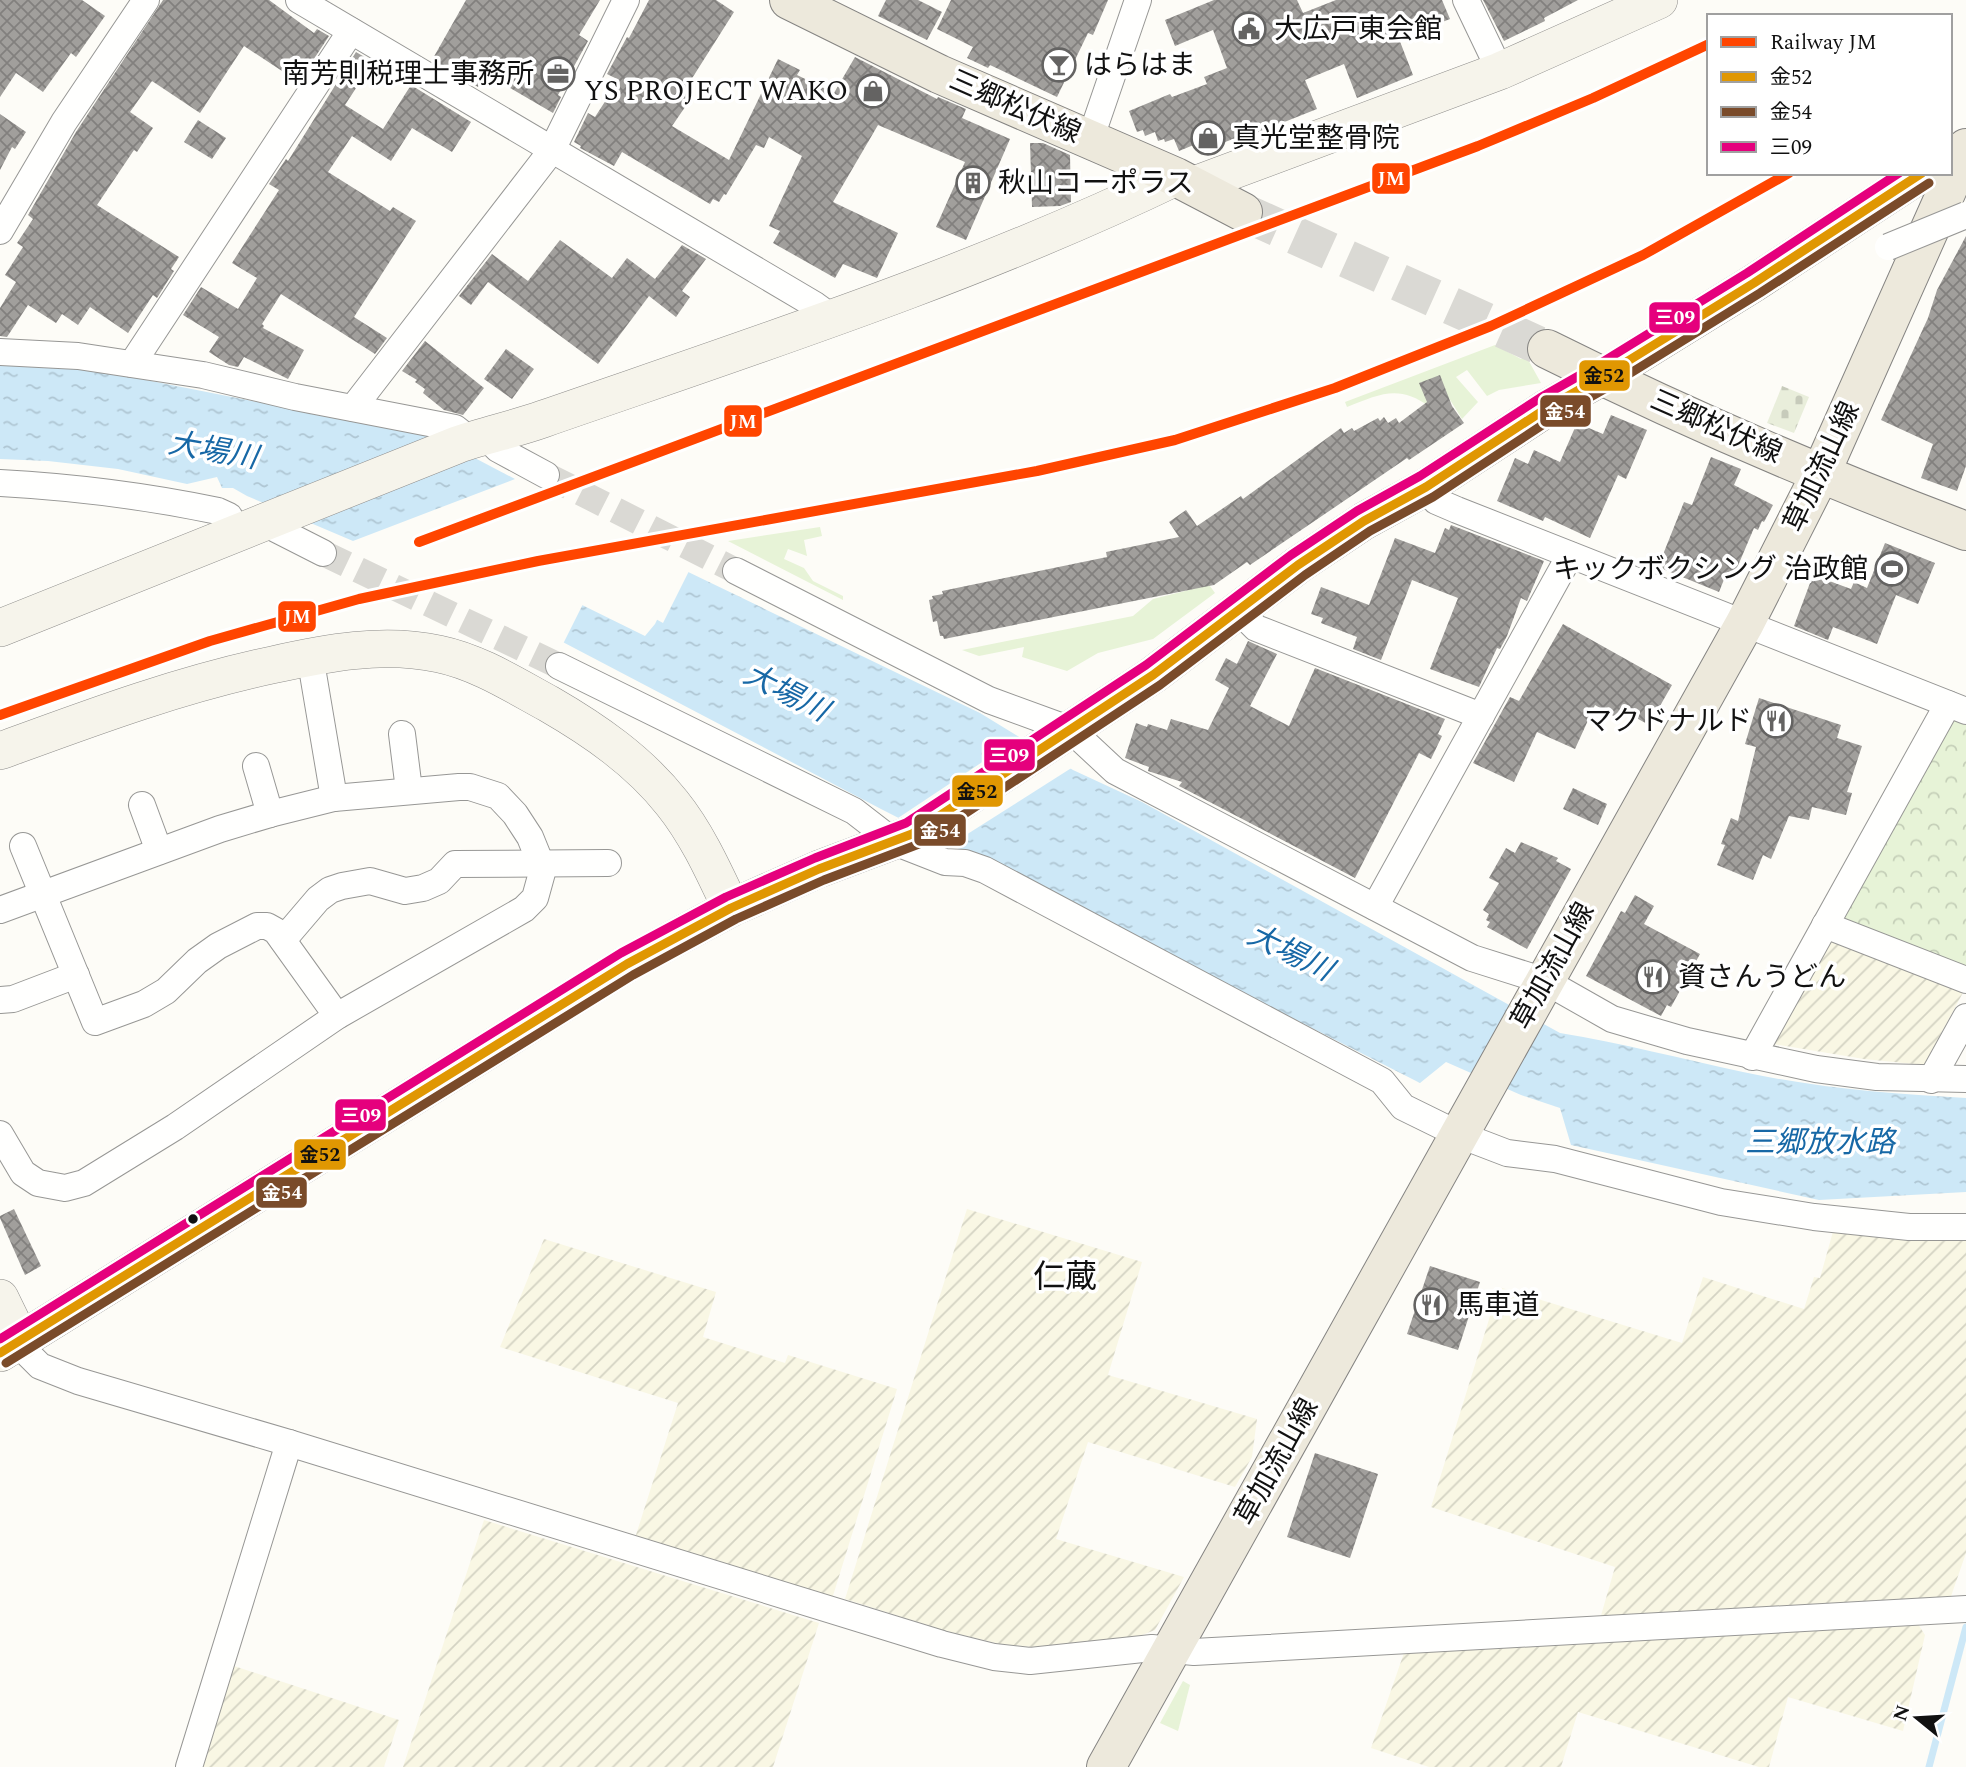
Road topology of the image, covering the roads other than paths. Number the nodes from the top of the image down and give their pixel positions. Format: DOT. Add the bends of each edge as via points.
graph roads {
  1 [pos="146,0"];
  2 [pos="299,0"];
  3 [pos="626,0"];
  4 [pos="789,0"];
  5 [pos="1138,0"];
  6 [pos="1466,0"];
  7 [pos="1659,0"];
  8 [pos="351,31"];
  9 [pos="1500,71"];
  10 [pos="1966,137"];
  11 [pos="1090,140"];
  12 [pos="1966,148"];
  13 [pos="1952,149"];
  14 [pos="552,150"];
  15 [pos="1919,175"];
  16 [pos="1185,181"];
  17 [pos="1243,212"];
  18 [pos="1966,215"];
  19 [pos="0,231"];
  20 [pos="1888,247"];
  21 [pos="834,318"];
  22 [pos="1547,349"];
  23 [pos="0,352"];
  24 [pos="132,365"];
  25 [pos="1602,377"];
  26 [pos="353,408"];
  27 [pos="471,440"];
  28 [pos="1821,473"];
  29 [pos="546,475"];
  30 [pos="0,483"];
  31 [pos="1426,487"];
  32 [pos="262,523"];
  33 [pos="1966,531"];
  34 [pos="324,553"];
  35 [pos="1570,555"];
  36 [pos="736,571"];
  37 [pos="1239,611"];
  38 [pos="5,620"];
  39 [pos="1745,623"];
  40 [pos="310,656"];
  41 [pos="559,666"];
  42 [pos="1957,707"];
  43 [pos="1481,716"];
  44 [pos="402,734"];
  45 [pos="1062,736"];
  46 [pos="0,751"];
  47 [pos="256,766"];
  48 [pos="409,790"];
  49 [pos="334,798"];
  50 [pos="142,805"];
  51 [pos="270,814"];
  52 [pos="903,838"];
  53 [pos="23,846"];
  54 [pos="159,851"];
  55 [pos="541,863"];
  56 [pos="608,863"];
  57 [pos="43,892"];
  58 [pos="1375,907"];
  59 [pos="731,908"];
  60 [pos="0,910"];
  61 [pos="1825,925"];
  62 [pos="283,940"];
  63 [pos="76,975"];
  64 [pos="1966,980"];
  65 [pos="1541,988"];
  66 [pos="0,1000"];
  67 [pos="337,1016"];
  68 [pos="1966,1017"];
  69 [pos="1752,1057"];
  70 [pos="1966,1079"];
  71 [pos="1931,1080"];
  72 [pos="1469,1119"];
  73 [pos="0,1134"];
  74 [pos="1966,1227"];
  75 [pos="0,1298"];
  76 [pos="11,1347"];
  77 [pos="289,1443"];
  78 [pos="1957,1610"];
  79 [pos="1172,1650"];
  80 [pos="189,1767"];
  81 [pos="1106,1767"];
  1 -- 19 [label="street" via="64,122"];
  2 -- 8 [label="street"];
  3 -- 14 [label="street"];
  4 -- 11 [label="main road, 三郷松伏線" via="939,74"];
  5 -- 11 [label="street"];
  6 -- 9 [label="street"];
  7 -- 9 [label="street"];
  8 -- 14 [label="street"];
  8 -- 24 [label="street"];
  9 -- 16 [label="street" via="1384,116"];
  10 -- 13 [label="street"];
  11 -- 16 [label="main road, 三郷松伏線"];
  12 -- 28 [label="main road, 草加流山線"];
  14 -- 21 [label="street"];
  14 -- 26 [label="street"];
  15 -- 25 [label="street"];
  16 -- 17 [label="main road, 三郷松伏線"];
  16 -- 21 [label="street"];
  18 -- 20 [label="street, bridge"];
  21 -- 27 [label="street"];
  22 -- 25 [label="main road, 三郷松伏線"];
  23 -- 24 [label="street" via="78,356"];
  24 -- 26 [label="street" via="203,375"];
  25 -- 28 [label="main road, 三郷松伏線"];
  25 -- 31 [label="street"];
  26 -- 27 [label="street" via="455,428"];
  27 -- 29 [label="street"];
  27 -- 32 [label="street"];
  28 -- 33 [label="main road, 三郷松伏線"];
  28 -- 39 [label="main road, 草加流山線"];
  30 -- 32 [label="street" via="146,496"];
  31 -- 35 [label="street" via="1436,501"];
  31 -- 37 [label="street" via="1364,521"];
  32 -- 34 [label="street"];
  32 -- 38 [label="street"];
  35 -- 39 [label="street"];
  35 -- 43 [label="street"];
  36 -- 45 [label="street"];
  37 -- 43 [label="street" via="1256,628"];
  37 -- 45 [label="street"];
  39 -- 42 [label="street"];
  39 -- 65 [label="main road, 草加流山線"];
  40 -- 46 [label="street" via="169,691"];
  40 -- 49 [label="street"];
  40 -- 59 [label="street" via="389,649 441,654 474,665 561,711 632,761 671,802 709,862"];
  41 -- 52 [label="street"];
  42 -- 61 [label="street"];
  43 -- 58 [label="street"];
  44 -- 48 [label="street"];
  45 -- 52 [label="street"];
  45 -- 58 [label="street" via="1115,771"];
  47 -- 51 [label="street"];
  48 -- 49 [label="street"];
  48 -- 55 [label="street" via="470,787 498,796 523,825"];
  49 -- 51 [label="street"];
  50 -- 54 [label="street"];
  51 -- 54 [label="street"];
  52 -- 59 [label="street"];
  52 -- 72 [label="street" via="945,862 985,870 1382,1081 1403,1107"];
  53 -- 57 [label="street"];
  54 -- 57 [label="street"];
  55 -- 56 [label="street"];
  55 -- 62 [label="street" via="455,864 439,881 405,891 370,881 342,886 318,900"];
  55 -- 67 [label="street" via="535,898 524,909"];
  57 -- 60 [label="street"];
  57 -- 63 [label="street"];
  58 -- 65 [label="street"];
  59 -- 76 [label="street" via="607,976"];
  61 -- 64 [label="street"];
  61 -- 69 [label="street"];
  62 -- 63 [label="street" via="267,926 257,926 197,961 166,991 95,1023"];
  62 -- 67 [label="street"];
  63 -- 66 [label="street"];
  65 -- 69 [label="street" via="1612,1019"];
  65 -- 72 [label="main road, 草加流山線"];
  67 -- 73 [label="street" via="84,1183 65,1188 37,1183 23,1173"];
  68 -- 71 [label="street"];
  69 -- 71 [label="street" via="1877,1077"];
  70 -- 71 [label="street"];
  72 -- 74 [label="street" via="1507,1153 1555,1159 1721,1202 1827,1219"];
  72 -- 79 [label="main road, 草加流山線"];
  75 -- 76 [label="street"];
  76 -- 77 [label="street" via="29,1354 40,1366 78,1381"];
  77 -- 79 [label="street" via="994,1657 1030,1661 1152,1648"];
  77 -- 80 [label="street"];
  78 -- 79 [label="street"];
  79 -- 81 [label="main road, 草加流山線"];
}
